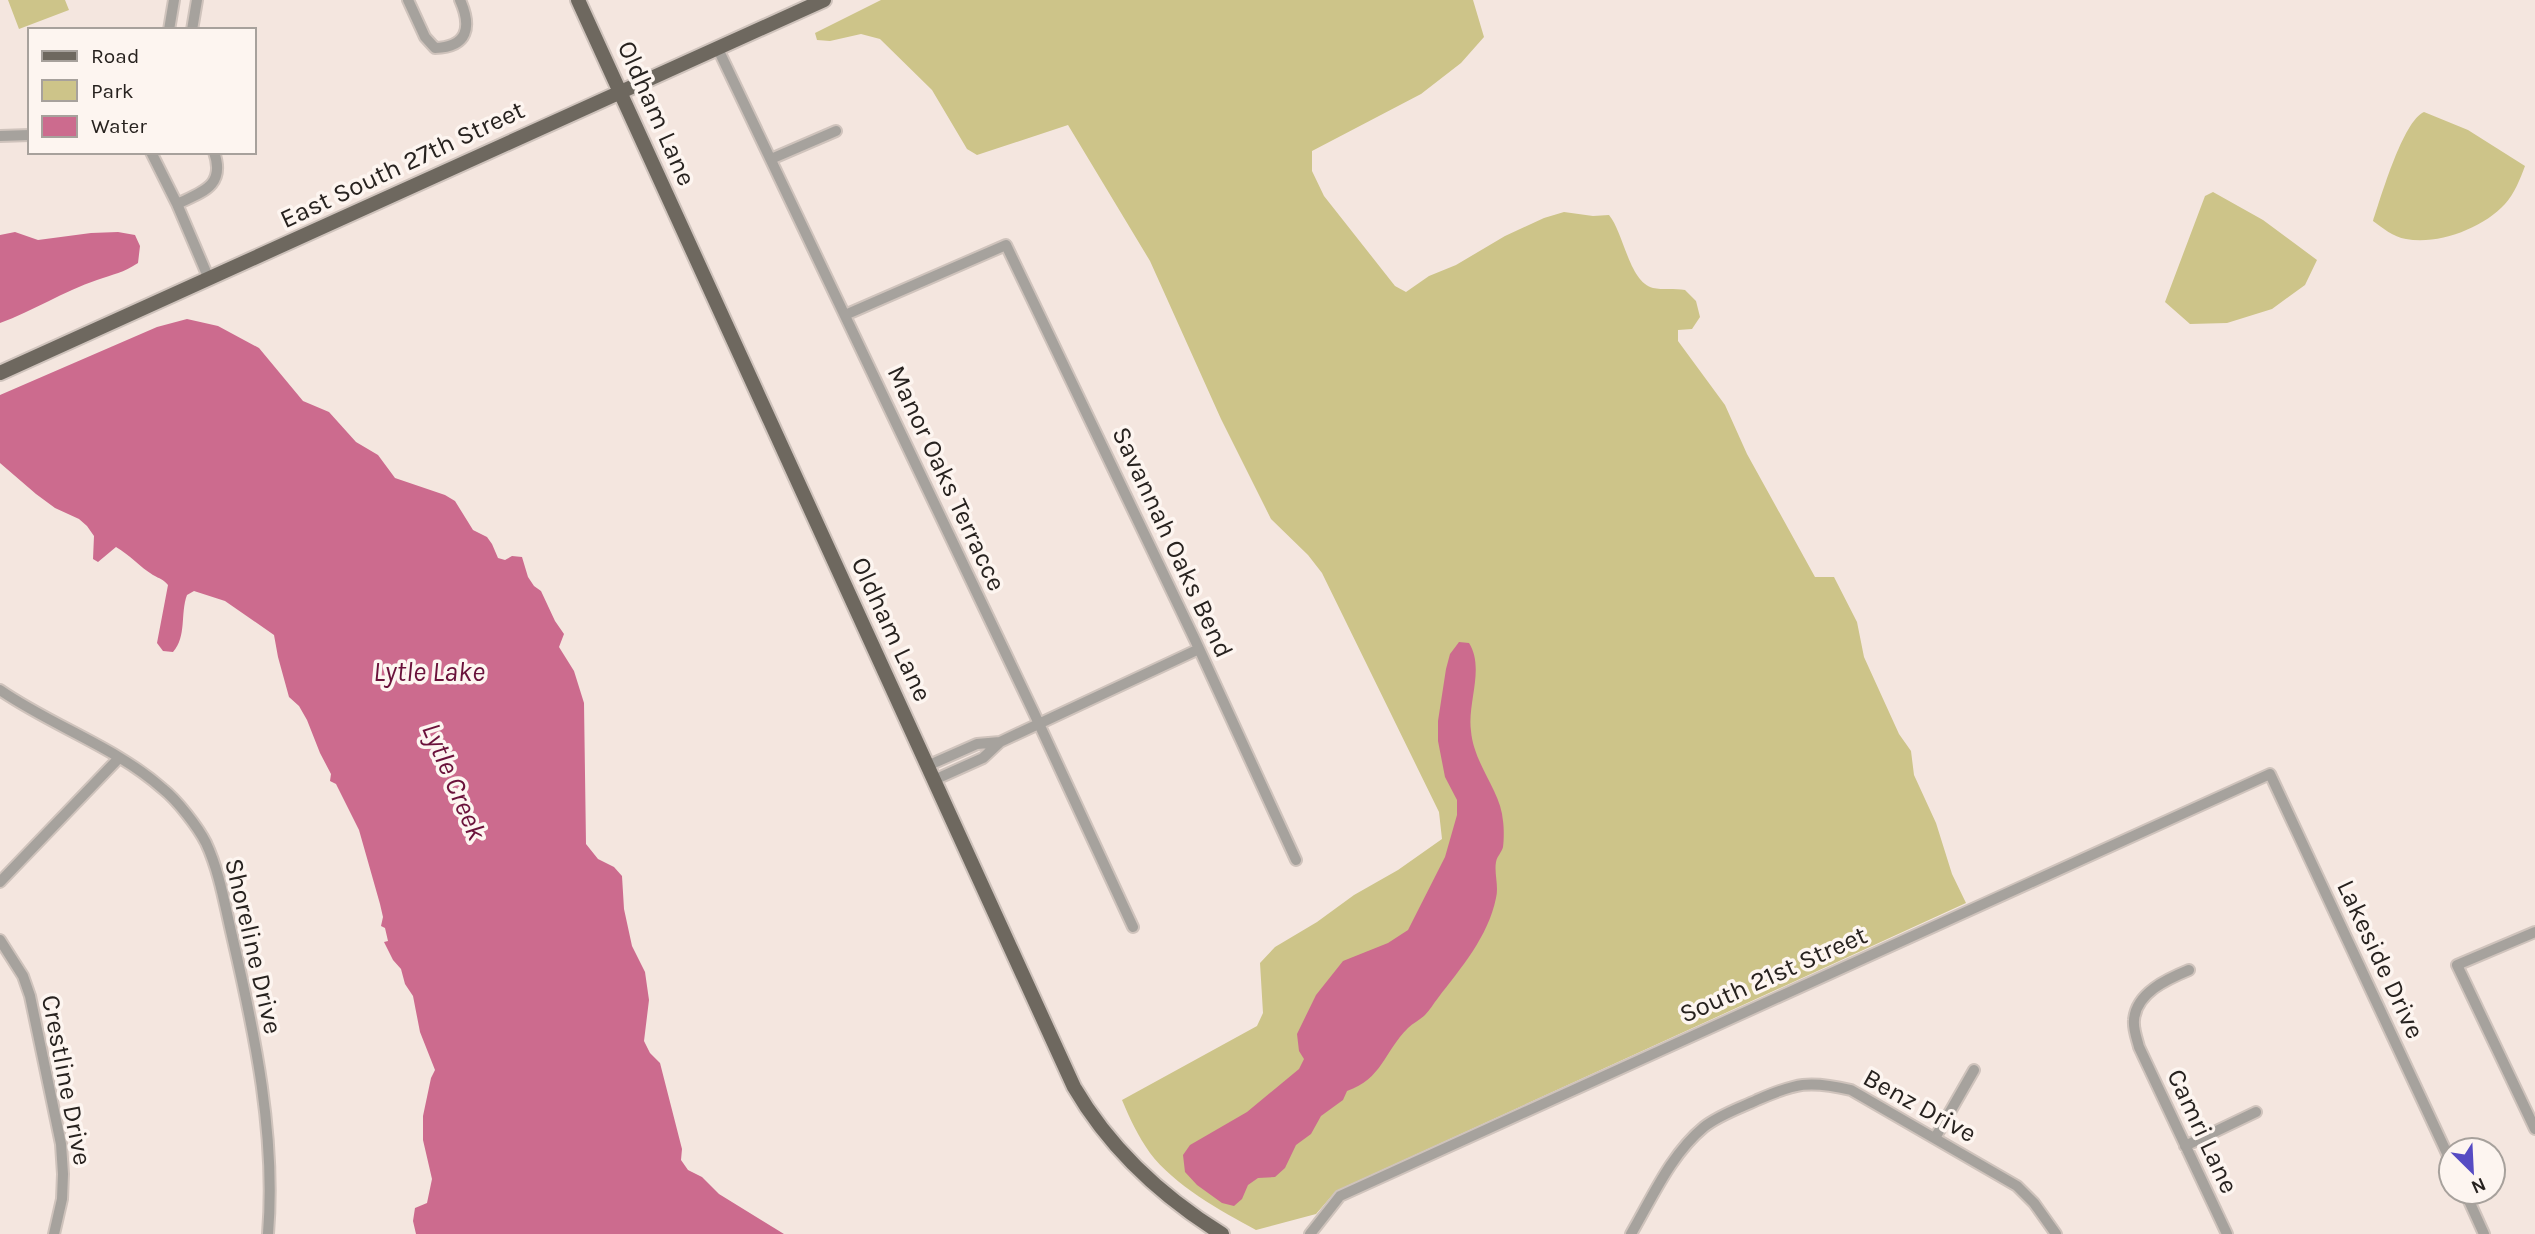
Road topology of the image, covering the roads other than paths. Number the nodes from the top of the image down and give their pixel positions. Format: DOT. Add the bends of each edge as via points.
graph roads {
  1 [pos="174,0"];
  2 [pos="197,0"];
  3 [pos="408,0"];
  4 [pos="460,0"];
  5 [pos="578,0"];
  6 [pos="824,0"];
  7 [pos="169,28"];
  8 [pos="192,28"];
  9 [pos="718,49"];
  10 [pos="620,91"];
  11 [pos="836,131"];
  12 [pos="28,135"];
  13 [pos="0,136"];
  14 [pos="152,154"];
  15 [pos="215,154"];
  16 [pos="771,159"];
  17 [pos="177,204"];
  18 [pos="209,279"];
  19 [pos="845,315"];
  20 [pos="0,373"];
  21 [pos="1199,649"];
  22 [pos="0,690"];
  23 [pos="1039,723"];
  24 [pos="119,758"];
  25 [pos="930,773"];
  26 [pos="2270,774"];
  27 [pos="1296,860"];
  28 [pos="0,882"];
  29 [pos="1133,927"];
  30 [pos="2535,932"];
  31 [pos="0,940"];
  32 [pos="2189,970"];
  33 [pos="1974,1070"];
  34 [pos="2530,1105"];
  35 [pos="2256,1112"];
  36 [pos="2535,1129"];
  37 [pos="2439,1136"];
  38 [pos="1935,1138"];
  39 [pos="2185,1146"];
  40 [pos="2471,1206"];
  41 [pos="54,1234"];
  42 [pos="268,1234"];
  43 [pos="1222,1234"];
  44 [pos="1310,1234"];
  45 [pos="1631,1234"];
  46 [pos="2056,1234"];
  47 [pos="2227,1234"];
  48 [pos="2484,1234"];
  1 -- 7 [label="street"];
  2 -- 8 [label="street"];
  3 -- 4 [label="street" via="435,48 450,48 461,39 467,27"];
  5 -- 10 [label="main road, Oldham Lane"];
  6 -- 9 [label="main road, East South 27th Street"];
  9 -- 10 [label="main road, East South 27th Street"];
  9 -- 16 [label="street, Manor Oaks Terracce"];
  10 -- 18 [label="main road, East South 27th Street"];
  10 -- 25 [label="main road, Oldham Lane"];
  11 -- 16 [label="street"];
  12 -- 13 [label="street"];
  14 -- 17 [label="street"];
  15 -- 17 [label="street" via="217,176 211,187"];
  16 -- 19 [label="street, Manor Oaks Terracce"];
  17 -- 18 [label="street"];
  18 -- 20 [label="main road, East South 27th Street"];
  19 -- 21 [label="street, Savannah Oaks Bend" via="1006,245"];
  19 -- 23 [label="street, Manor Oaks Terracce"];
  21 -- 23 [label="street"];
  21 -- 27 [label="street, Savannah Oaks Bend"];
  22 -- 24 [label="street, Shoreline Drive"];
  23 -- 25 [label="street" via="1000,742 983,758"];
  23 -- 29 [label="street, Manor Oaks Terracce"];
  24 -- 28 [label="street"];
  24 -- 42 [label="street, Shoreline Drive" via="164,789 182,810 205,841 220,879 268,1134"];
  25 -- 43 [label="main road, Oldham Lane" via="1074,1087 1100,1129 1129,1163 1189,1214"];
  26 -- 37 [label="street, Lakeside Drive"];
  26 -- 44 [label="street, South 21st Street" via="1340,1196"];
  30 -- 34 [label="street" via="2457,965"];
  31 -- 41 [label="street, Crestline Drive" via="30,996 61,1144 62,1199"];
  32 -- 39 [label="street, Camri Lane" via="2164,980 2149,993 2134,1020 2139,1047"];
  33 -- 38 [label="street"];
  34 -- 36 [label="street"];
  35 -- 39 [label="street"];
  38 -- 45 [label="street, Benz Drive" via="1851,1090 1822,1083 1782,1089 1704,1127 1674,1160"];
  38 -- 46 [label="street, Benz Drive" via="2017,1186"];
  39 -- 47 [label="street, Camri Lane"];
  40 -- 48 [label="street"];
}
